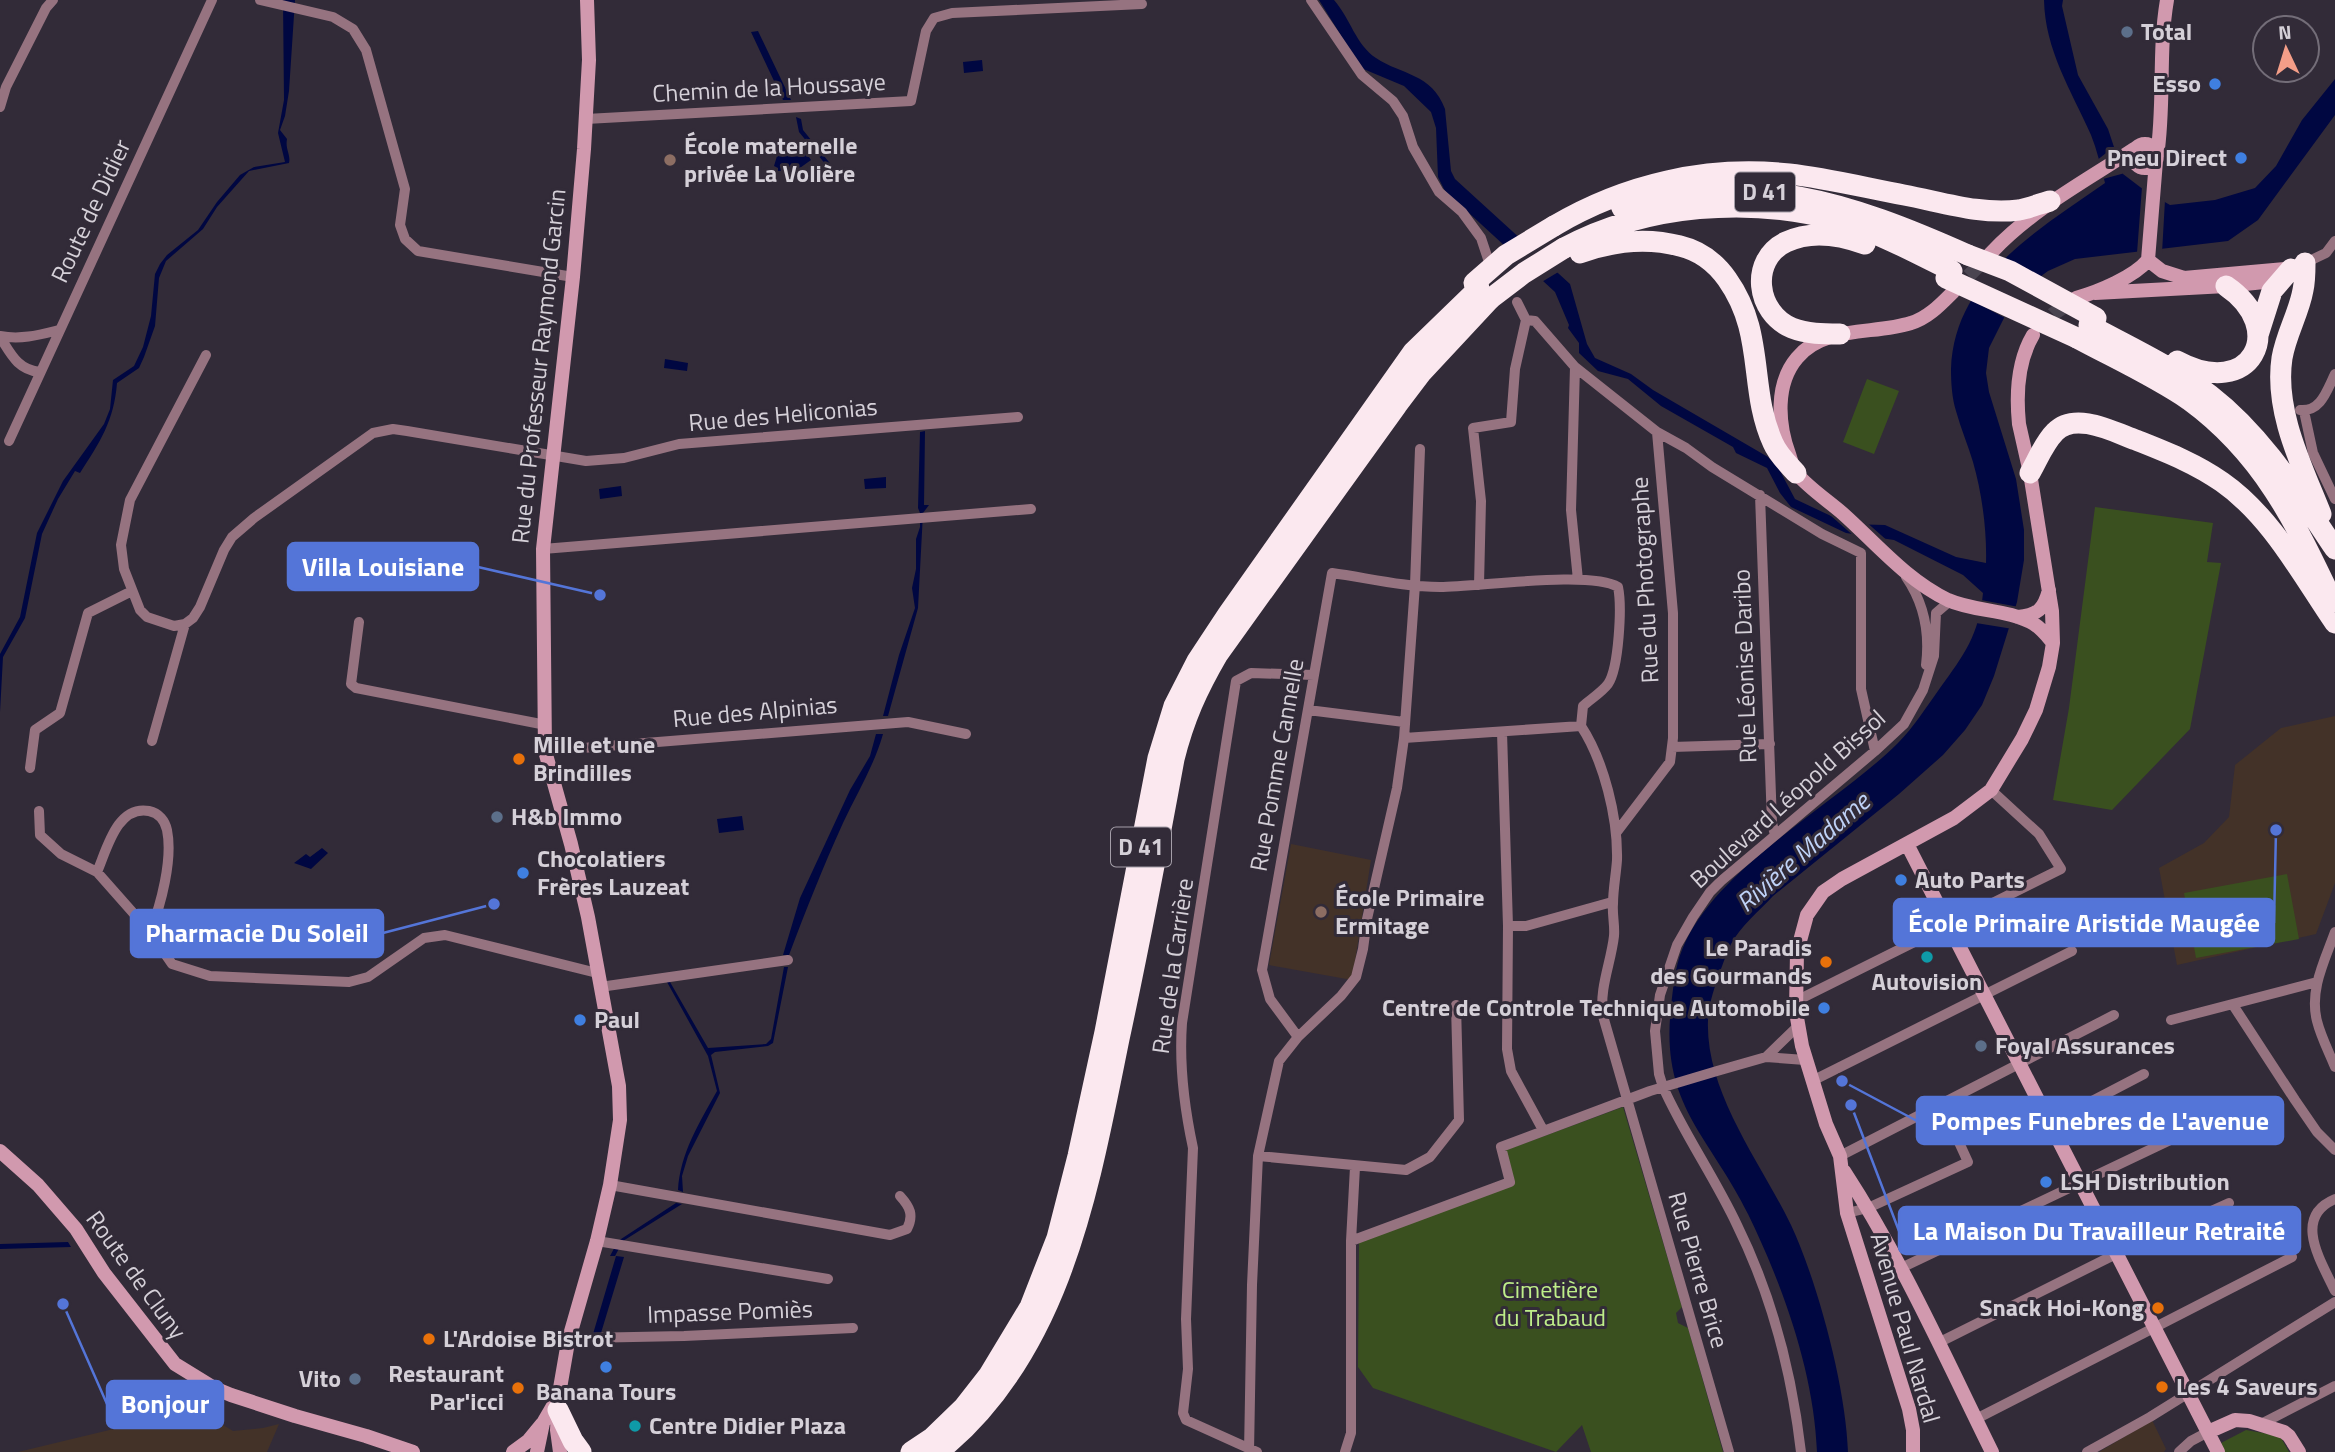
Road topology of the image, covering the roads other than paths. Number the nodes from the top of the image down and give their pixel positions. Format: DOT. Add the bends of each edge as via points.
graph roads {
  1 [pos="53,0"];
  2 [pos="212,0"];
  3 [pos="587,0"];
  4 [pos="1311,0"];
  5 [pos="2167,0"];
  6 [pos="264,1"];
  7 [pos="1142,4"];
  8 [pos="2161,98"];
  9 [pos="0,107"];
  10 [pos="586,119"];
  11 [pos="2138,146"];
  12 [pos="2157,158"];
  13 [pos="2050,201"];
  14 [pos="2335,241"];
  15 [pos="1561,242"];
  16 [pos="1990,254"];
  17 [pos="2331,255"];
  18 [pos="2149,256"];
  19 [pos="1488,259"];
  20 [pos="2298,266"];
  21 [pos="573,276"];
  22 [pos="1950,280"];
  23 [pos="2226,286"];
  24 [pos="2095,293"];
  25 [pos="1491,296"];
  26 [pos="2077,298"];
  27 [pos="1527,320"];
  28 [pos="2087,327"];
  29 [pos="59,330"];
  30 [pos="1840,334"];
  31 [pos="2033,335"];
  32 [pos="0,336"];
  33 [pos="2258,336"];
  34 [pos="206,355"];
  35 [pos="1575,367"];
  36 [pos="39,372"];
  37 [pos="2335,374"];
  38 [pos="2294,409"];
  39 [pos="1018,416"];
  40 [pos="1657,432"];
  41 [pos="9,441"];
  42 [pos="1420,449"];
  43 [pos="553,457"];
  44 [pos="1796,473"];
  45 [pos="2030,473"];
  46 [pos="1760,495"];
  47 [pos="2335,499"];
  48 [pos="1031,509"];
  49 [pos="543,549"];
  50 [pos="2335,549"];
  51 [pos="1898,566"];
  52 [pos="1578,579"];
  53 [pos="1415,585"];
  54 [pos="1479,585"];
  55 [pos="2050,585"];
  56 [pos="132,591"];
  57 [pos="1950,601"];
  58 [pos="2335,606"];
  59 [pos="2017,617"];
  60 [pos="359,622"];
  61 [pos="2335,623"];
  62 [pos="185,625"];
  63 [pos="2053,643"];
  64 [pos="1314,675"];
  65 [pos="1923,690"];
  66 [pos="1308,710"];
  67 [pos="1405,722"];
  68 [pos="546,724"];
  69 [pos="1581,726"];
  70 [pos="1502,732"];
  71 [pos="966,734"];
  72 [pos="1404,738"];
  73 [pos="152,741"];
  74 [pos="1770,744"];
  75 [pos="1672,747"];
  76 [pos="545,751"];
  77 [pos="1875,751"];
  78 [pos="30,768"];
  79 [pos="1991,790"];
  80 [pos="39,811"];
  81 [pos="1616,834"];
  82 [pos="1775,835"];
  83 [pos="1907,844"];
  84 [pos="97,872"];
  85 [pos="1612,902"];
  86 [pos="1508,926"];
  87 [pos="1950,926"];
  88 [pos="150,932"];
  89 [pos="2335,932"];
  90 [pos="2072,951"];
  91 [pos="788,960"];
  92 [pos="599,980"];
  93 [pos="2317,982"];
  94 [pos="1984,994"];
  95 [pos="1796,1001"];
  96 [pos="1456,1005"];
  97 [pos="2233,1005"];
  98 [pos="2114,1015"];
  99 [pos="2171,1020"];
  100 [pos="1798,1026"];
  101 [pos="1298,1037"];
  102 [pos="1766,1058"];
  103 [pos="1805,1060"];
  104 [pos="2019,1063"];
  105 [pos="2335,1067"];
  106 [pos="2144,1074"];
  107 [pos="1812,1081"];
  108 [pos="1667,1086"];
  109 [pos="1628,1099"];
  110 [pos="1941,1103"];
  111 [pos="2050,1123"];
  112 [pos="1543,1130"];
  113 [pos="2185,1133"];
  114 [pos="2335,1150"];
  115 [pos="0,1151"];
  116 [pos="1258,1156"];
  117 [pos="1842,1163"];
  118 [pos="1355,1167"];
  119 [pos="2080,1182"];
  120 [pos="610,1185"];
  121 [pos="2335,1189"];
  122 [pos="900,1196"];
  123 [pos="2330,1201"];
  124 [pos="2228,1203"];
  125 [pos="1868,1208"];
  126 [pos="1847,1213"];
  127 [pos="597,1241"];
  128 [pos="1351,1241"];
  129 [pos="2116,1254"];
  130 [pos="2292,1257"];
  131 [pos="1901,1268"];
  132 [pos="828,1279"];
  133 [pos="2335,1291"];
  134 [pos="2335,1302"];
  135 [pos="853,1328"];
  136 [pos="2154,1328"];
  137 [pos="568,1342"];
  138 [pos="1938,1343"];
  139 [pos="2335,1386"];
  140 [pos="2188,1393"];
  141 [pos="553,1409"];
  142 [pos="1976,1419"];
  143 [pos="2261,1424"];
  144 [pos="2208,1432"];
  145 [pos="937,1447"];
  146 [pos="1251,1450"];
  147 [pos="413,1452"];
  148 [pos="513,1452"];
  149 [pos="537,1452"];
  150 [pos="560,1452"];
  151 [pos="582,1452"];
  152 [pos="897,1452"];
  153 [pos="911,1452"];
  154 [pos="1345,1452"];
  155 [pos="1729,1452"];
  156 [pos="1801,1452"];
  157 [pos="1913,1452"];
  158 [pos="1992,1452"];
  159 [pos="2087,1452"];
  160 [pos="2179,1452"];
  161 [pos="2218,1452"];
  162 [pos="2299,1452"];
  1 -- 9 [label="street" via="6,87"];
  2 -- 29 [label="street, Route de Didier"];
  3 -- 10 [label="main road, Rue du Professeur Raymond Garcin"];
  4 -- 19 [label="street" via="1362,75 1403,116 1413,147 1439,192 1481,237"];
  5 -- 8 [label="main road"];
  6 -- 21 [label="street" via="332,17 353,29 366,50 404,189 400,225 405,239 418,251"];
  7 -- 10 [label="street, Chemin de la Houssaye" via="952,13 934,18 926,31 911,101"];
  8 -- 11 [label="main road" via="2152,128"];
  8 -- 12 [label="main road"];
  10 -- 21 [label="main road, Rue du Professeur Raymond Garcin"];
  11 -- 12 [label="main road" via="2152,145"];
  11 -- 12 [label="main road" via="2132,157 2139,167 2151,166"];
  11 -- 13 [label="main road"];
  12 -- 18 [label="main road"];
  13 -- 15 [label="highway" via="2021,209 1986,210 1790,174 1698,175 1604,200"];
  13 -- 16 [label="main road"];
  14 -- 17 [label="street"];
  15 -- 22 [label="highway, D 41" via="1686,210 1772,209 1862,229 1906,247"];
  15 -- 25 [label="highway, D 41" via="1511,263"];
  15 -- 28 [label="highway, D 41, bridge" via="1610,212 1642,202 1724,190 1800,196 1863,211 1968,255"];
  15 -- 44 [label="highway" via="1599,247 1658,241 1712,260 1741,302 1755,347 1768,431 1780,456"];
  17 -- 20 [label="street"];
  18 -- 20 [label="main road" via="2162,271 2184,278"];
  18 -- 24 [label="main road" via="2137,270"];
  20 -- 23 [label="main road" via="2264,282"];
  20 -- 33 [label="highway" via="2273,291"];
  20 -- 38 [label="highway" via="2303,291 2287,338 2281,383"];
  21 -- 43 [label="main road, Rue du Professeur Raymond Garcin"];
  22 -- 28 [label="highway, bridge"];
  22 -- 30 [label="main road" via="1936,308 1913,322"];
  22 -- 30 [label="highway" via="1836,236 1797,238 1776,249 1762,270 1768,309 1789,327"];
  23 -- 24 [label="main road"];
  23 -- 33 [label="highway" via="2248,306"];
  24 -- 26 [label="main road"];
  25 -- 27 [label="street"];
  25 -- 145 [label="highway, D 41" via="1397,405 1202,681 1174,759 1093,1168 1061,1275 1002,1386 960,1434"];
  25 -- 145 [label="highway, D 41" via="1413,352 1228,614 1174,706 1158,758 1100,1056 1057,1238 1030,1307 1007,1348"];
  27 -- 35 [label="street" via="1535,321"];
  27 -- 54 [label="street" via="1511,422 1473,428 1480,501"];
  28 -- 33 [label="highway" via="2208,374 2226,373 2243,365 2256,349"];
  28 -- 50 [label="highway, D 41" via="2168,367 2230,413 2273,459"];
  28 -- 58 [label="highway, D 41" via="2233,438 2267,478"];
  29 -- 32 [label="street" via="33,337"];
  29 -- 36 [label="street, Route de Didier"];
  30 -- 44 [label="main road" via="1807,347 1788,370 1782,389 1782,426"];
  31 -- 45 [label="main road, Avenue Paul Nardal" via="2022,361 2017,399"];
  32 -- 36 [label="street" via="19,366"];
  34 -- 56 [label="street" via="130,500 121,545"];
  35 -- 40 [label="street"];
  35 -- 52 [label="street" via="1571,510"];
  36 -- 41 [label="street, Route de Didier"];
  37 -- 38 [label="street" via="2320,404"];
  38 -- 47 [label="street"];
  38 -- 50 [label="highway" via="2295,449"];
  39 -- 43 [label="street, Rue des Heliconias" via="679,444 624,458 586,461"];
  40 -- 46 [label="street"];
  40 -- 75 [label="street, Rue du Photographe" via="1673,614"];
  42 -- 53 [label="street"];
  43 -- 49 [label="main road, Rue du Professeur Raymond Garcin"];
  43 -- 62 [label="street, Rue des Heliconias" via="407,430 373,433 232,537 200,607"];
  44 -- 51 [label="main road"];
  45 -- 55 [label="main road, Avenue Paul Nardal"];
  45 -- 61 [label="highway" via="2057,430 2074,423 2103,428 2183,458 2224,483 2260,516"];
  46 -- 74 [label="street, Rue Léonise Daribo"];
  46 -- 77 [label="street" via="1861,553 1861,689"];
  48 -- 49 [label="street"];
  49 -- 68 [label="main road, Rue du Professeur Raymond Garcin"];
  51 -- 57 [label="main road"];
  51 -- 65 [label="street, Boulevard Léopold Bissol" via="1922,604 1927,657"];
  52 -- 54 [label="street"];
  52 -- 69 [label="street" via="1609,581 1618,587 1620,598 1609,683 1583,706"];
  53 -- 54 [label="street"];
  53 -- 64 [label="street, Rue Pomme Cannelle" via="1332,573"];
  53 -- 67 [label="street"];
  55 -- 59 [label="main road" via="2038,612"];
  55 -- 63 [label="main road, Avenue Paul Nardal"];
  56 -- 62 [label="street" via="147,617"];
  56 -- 78 [label="street" via="88,613 60,713 36,730"];
  57 -- 59 [label="main road"];
  57 -- 65 [label="street, Boulevard Léopold Bissol" via="1936,613 1934,656"];
  59 -- 63 [label="main road" via="2034,624"];
  60 -- 68 [label="street" via="351,684 356,688"];
  62 -- 73 [label="street, Rue des Heliconias"];
  63 -- 79 [label="main road, Avenue Paul Nardal" via="2036,710"];
  64 -- 66 [label="street, Rue Pomme Cannelle"];
  64 -- 146 [label="street, Rue de la Carrière" via="1251,673 1236,681 1181,1035 1179,1060 1193,1148 1183,1413 1186,1420"];
  65 -- 77 [label="street, Boulevard Léopold Bissol" via="1904,723"];
  66 -- 67 [label="street"];
  66 -- 101 [label="street, Rue Pomme Cannelle" via="1262,970 1270,999"];
  67 -- 72 [label="street"];
  68 -- 76 [label="main road, Rue du Professeur Raymond Garcin"];
  69 -- 70 [label="street"];
  69 -- 81 [label="street, Rue Pierre Brice" via="1593,745"];
  70 -- 72 [label="street"];
  70 -- 86 [label="street"];
  71 -- 76 [label="street, Rue des Alpinias" via="908,722"];
  72 -- 101 [label="street" via="1356,977"];
  74 -- 75 [label="street"];
  74 -- 82 [label="street, Rue Léonise Daribo"];
  75 -- 81 [label="street, Rue du Photographe" via="1670,762"];
  76 -- 92 [label="main road, Rue du Professeur Raymond Garcin" via="571,844"];
  77 -- 82 [label="street, Boulevard Léopold Bissol"];
  79 -- 83 [label="main road, Avenue Paul Nardal" via="1954,818"];
  79 -- 87 [label="street" via="2039,834 2062,869"];
  80 -- 84 [label="street" via="40,835 61,854"];
  81 -- 85 [label="street, Rue Pierre Brice"];
  82 -- 108 [label="street, Boulevard Léopold Bissol" via="1710,892 1677,945 1660,995 1655,1031 1659,1074"];
  83 -- 87 [label="main road"];
  83 -- 95 [label="main road, Avenue Paul Nardal" via="1842,878 1813,903 1797,952"];
  84 -- 88 [label="street"];
  84 -- 88 [label="street" via="123,819 142,811 162,818 167,828 168,862"];
  85 -- 86 [label="street" via="1526,926"];
  85 -- 109 [label="street, Rue Pierre Brice" via="1614,936 1601,1006"];
  86 -- 112 [label="street" via="1507,1049 1511,1071"];
  87 -- 94 [label="main road"];
  87 -- 95 [label="street"];
  88 -- 92 [label="street" via="172,964 210,976 349,982 368,977 424,938 445,935"];
  89 -- 93 [label="street"];
  90 -- 94 [label="street"];
  91 -- 92 [label="street"];
  92 -- 120 [label="main road, Rue du Professeur Raymond Garcin" via="619,1086 620,1119"];
  93 -- 97 [label="street"];
  93 -- 105 [label="street" via="2317,1023"];
  94 -- 104 [label="main road"];
  94 -- 107 [label="street"];
  95 -- 100 [label="main road, Avenue Paul Nardal"];
  96 -- 118 [label="street" via="1459,1120 1430,1157 1406,1170"];
  97 -- 99 [label="street"];
  97 -- 114 [label="street" via="2317,1132"];
  98 -- 104 [label="street"];
  100 -- 102 [label="street"];
  100 -- 103 [label="main road, Avenue Paul Nardal"];
  101 -- 116 [label="street" via="1279,1060"];
  102 -- 103 [label="street"];
  102 -- 108 [label="street"];
  103 -- 107 [label="main road, Avenue Paul Nardal"];
  104 -- 110 [label="street"];
  104 -- 111 [label="main road"];
  106 -- 111 [label="street"];
  107 -- 117 [label="main road, Avenue Paul Nardal"];
  108 -- 109 [label="street"];
  108 -- 156 [label="street, Boulevard Léopold Bissol" via="1739,1227 1765,1294 1786,1360"];
  109 -- 112 [label="street"];
  109 -- 155 [label="street, Rue Pierre Brice"];
  110 -- 117 [label="street"];
  110 -- 125 [label="street" via="1968,1162"];
  111 -- 119 [label="main road"];
  112 -- 128 [label="street" via="1501,1147 1510,1182"];
  113 -- 119 [label="street"];
  115 -- 147 [label="main road, Route de Cluny" via="76,1228 104,1273 175,1364 231,1395"];
  116 -- 118 [label="street"];
  116 -- 146 [label="street"];
  117 -- 125 [label="main road"];
  117 -- 126 [label="main road, Avenue Paul Nardal"];
  118 -- 128 [label="street"];
  119 -- 129 [label="main road"];
  119 -- 131 [label="street"];
  120 -- 122 [label="street" via="890,1235 907,1229 911,1222 912,1213"];
  120 -- 127 [label="main road, Rue du Professeur Raymond Garcin"];
  121 -- 123 [label="street"];
  123 -- 133 [label="street" via="2317,1210 2312,1233"];
  124 -- 129 [label="street"];
  125 -- 126 [label="street"];
  125 -- 131 [label="main road"];
  126 -- 157 [label="main road, Avenue Paul Nardal" via="1909,1409"];
  127 -- 132 [label="street"];
  127 -- 137 [label="main road, Rue du Professeur Raymond Garcin"];
  128 -- 154 [label="street" via="1351,1433"];
  129 -- 136 [label="main road"];
  129 -- 138 [label="street"];
  130 -- 136 [label="street"];
  131 -- 138 [label="main road"];
  134 -- 140 [label="street"];
  135 -- 137 [label="street, Impasse Pomiès"];
  136 -- 140 [label="main road"];
  136 -- 142 [label="street"];
  137 -- 141 [label="main road, Rue du Professeur Raymond Garcin"];
  138 -- 142 [label="main road"];
  139 -- 143 [label="street"];
  140 -- 144 [label="main road"];
  140 -- 159 [label="street"];
  141 -- 148 [label="main road"];
  141 -- 149 [label="main road, Rue du Professeur Raymond Garcin"];
  141 -- 150 [label="main road, Rue du Professeur Raymond Garcin"];
  141 -- 151 [label="highway"];
  142 -- 158 [label="main road"];
  143 -- 144 [label="main road" via="2235,1420"];
  143 -- 162 [label="main road" via="2290,1436"];
  144 -- 160 [label="street"];
  144 -- 161 [label="main road"];
  145 -- 152 [label="highway"];
  145 -- 153 [label="highway, D 41"];
}
